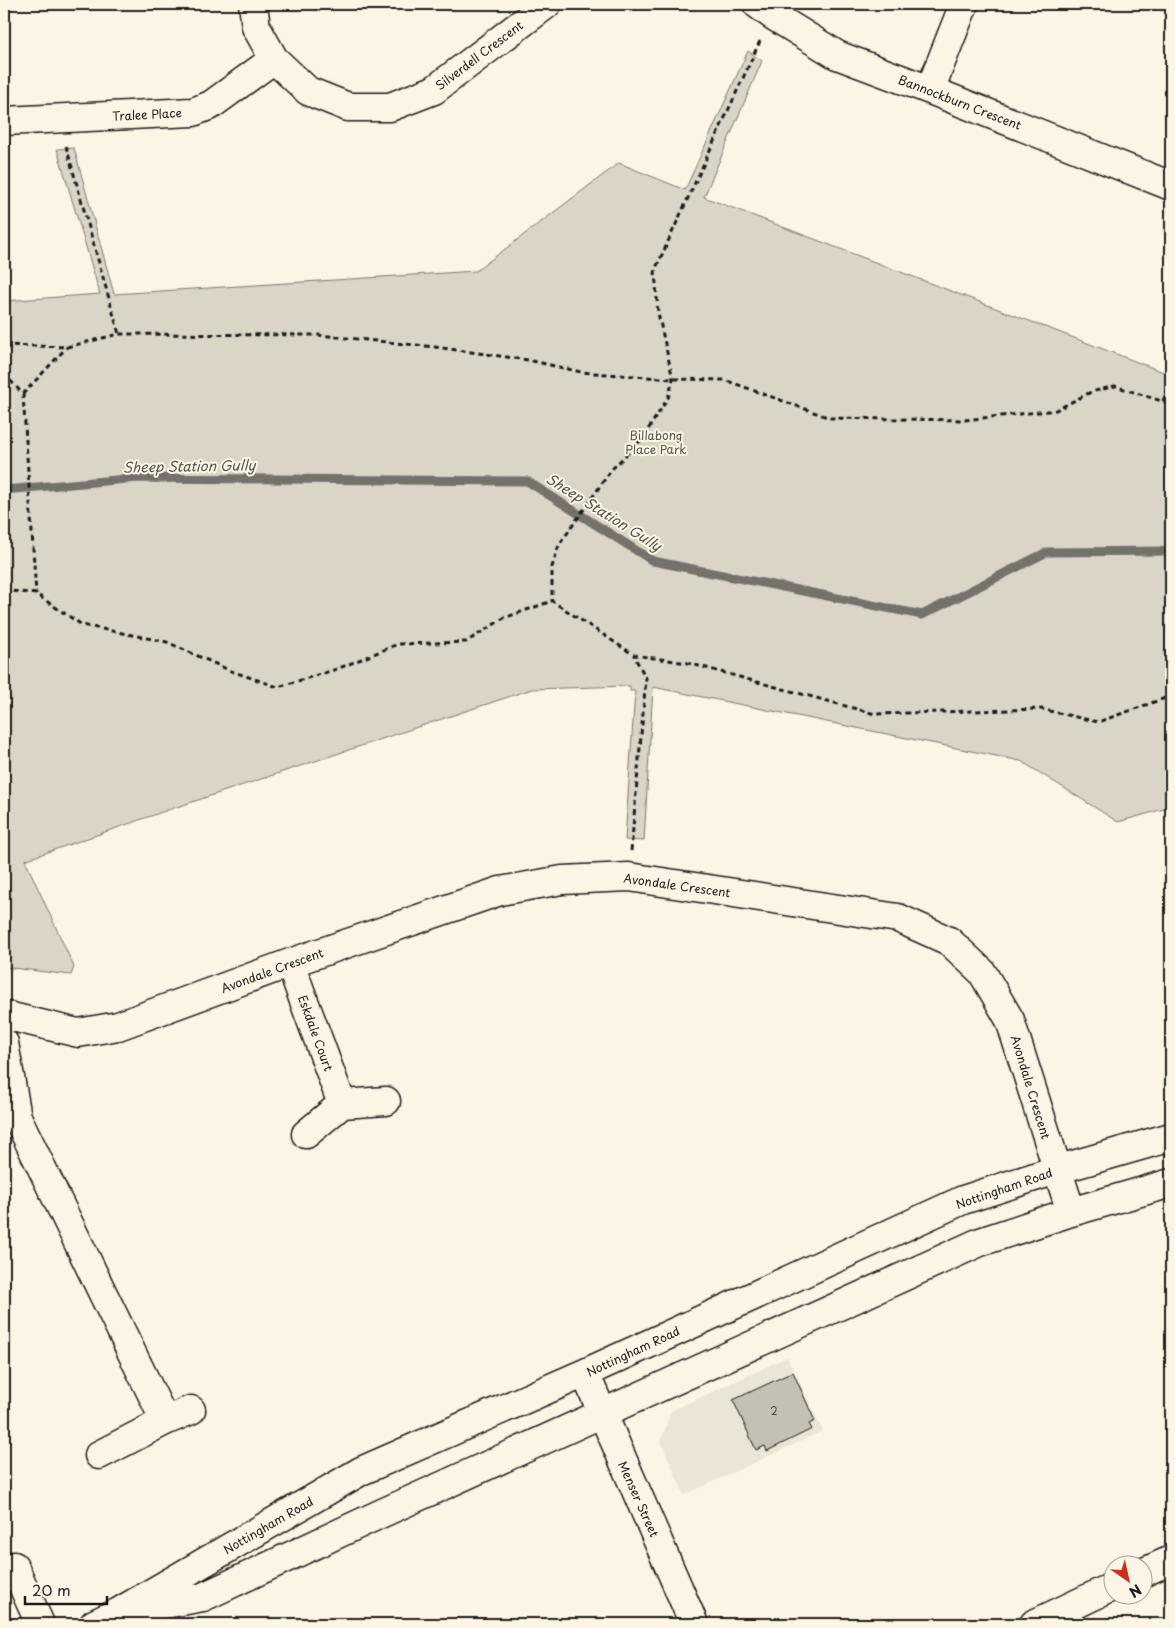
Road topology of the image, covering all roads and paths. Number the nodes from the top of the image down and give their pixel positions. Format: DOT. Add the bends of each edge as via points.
graph roads {
  1 [pos="253,4"];
  2 [pos="547,4"];
  3 [pos="964,4"];
  4 [pos="764,9"];
  5 [pos="274,59"];
  6 [pos="930,90"];
  7 [pos="58,119"];
  8 [pos="4,120"];
  9 [pos="1171,186"];
  10 [pos="119,334"];
  11 [pos="4,345"];
  12 [pos="67,347"];
  13 [pos="4,374"];
  14 [pos="673,379"];
  15 [pos="1171,381"];
  16 [pos="23,394"];
  17 [pos="1163,401"];
  18 [pos="1171,404"];
  19 [pos="4,590"];
  20 [pos="36,594"];
  21 [pos="552,601"];
  22 [pos="634,655"];
  23 [pos="1171,696"];
  24 [pos="629,877"];
  25 [pos="290,963"];
  26 [pos="4,1015"];
  27 [pos="4,1043"];
  28 [pos="386,1102"];
  29 [pos="342,1104"];
  30 [pos="306,1134"];
  31 [pos="1171,1137"];
  32 [pos="1056,1170"];
  33 [pos="1171,1183"];
  34 [pos="1071,1212"];
  35 [pos="585,1373"];
  36 [pos="191,1410"];
  37 [pos="602,1414"];
  38 [pos="165,1421"];
  39 [pos="99,1455"];
  40 [pos="1171,1560"];
  41 [pos="7,1561"];
  42 [pos="1152,1569"];
  43 [pos="1102,1592"];
  44 [pos="105,1619"];
  45 [pos="40,1624"];
  46 [pos="694,1624"];
  47 [pos="1034,1624"];
  1 -- 5 [label="street, Silverdell Crescent" via="256,27"];
  2 -- 5 [label="street, Silverdell Crescent" via="434,90 390,107 348,107 308,91"];
  3 -- 6 [label="street"];
  4 -- 6 [label="street, Bannockburn Crescent" via="837,55"];
  4 -- 14 [label="path" via="655,270 658,313"];
  5 -- 7 [label="street, Tralee Place" via="211,105 193,112"];
  6 -- 9 [label="street, Bannockburn Crescent"];
  7 -- 8 [label="street, Tralee Place"];
  7 -- 10 [label="path"];
  10 -- 12 [label="path"];
  10 -- 14 [label="path" via="318,336 435,347 528,360 581,372"];
  11 -- 12 [label="path"];
  12 -- 16 [label="path"];
  13 -- 16 [label="path"];
  14 -- 17 [label="path" via="726,380 830,418 974,419 1056,410 1091,392 1115,386"];
  14 -- 21 [label="path" via="668,398 642,439 612,469 559,545 552,567"];
  15 -- 17 [label="path"];
  16 -- 20 [label="path"];
  17 -- 18 [label="path"];
  19 -- 20 [label="path"];
  20 -- 21 [label="path" via="82,625 167,642 231,671 278,687 337,669 398,644 466,642 504,618"];
  21 -- 22 [label="path"];
  22 -- 23 [label="path" via="688,663 875,714 1041,709 1098,722"];
  22 -- 24 [label="path" via="646,678"];
  24 -- 25 [label="street, Avondale Crescent" via="562,880 500,891"];
  24 -- 32 [label="street, Avondale Crescent" via="898,918 949,940 982,972 1010,1020"];
  25 -- 26 [label="street, Avondale Crescent" via="118,1026 78,1033"];
  25 -- 29 [label="street, Eskdale Court"];
  27 -- 38 [label="street" via="17,1117"];
  28 -- 29 [label="street"];
  29 -- 30 [label="street"];
  31 -- 32 [label="street, Nottingham Road"];
  32 -- 34 [label="street, Avondale Crescent"];
  32 -- 35 [label="street, Nottingham Road" via="963,1200"];
  33 -- 34 [label="street, Nottingham Road"];
  34 -- 37 [label="street, Nottingham Road" via="980,1242"];
  35 -- 37 [label="street, Menser Street"];
  35 -- 44 [label="street, Nottingham Road" via="361,1471"];
  36 -- 38 [label="street"];
  37 -- 44 [label="street, Nottingham Road" via="203,1597"];
  37 -- 46 [label="street, Menser Street"];
  38 -- 39 [label="street"];
  40 -- 42 [label="street"];
  41 -- 45 [label="street"];
  43 -- 47 [label="street"];
}
